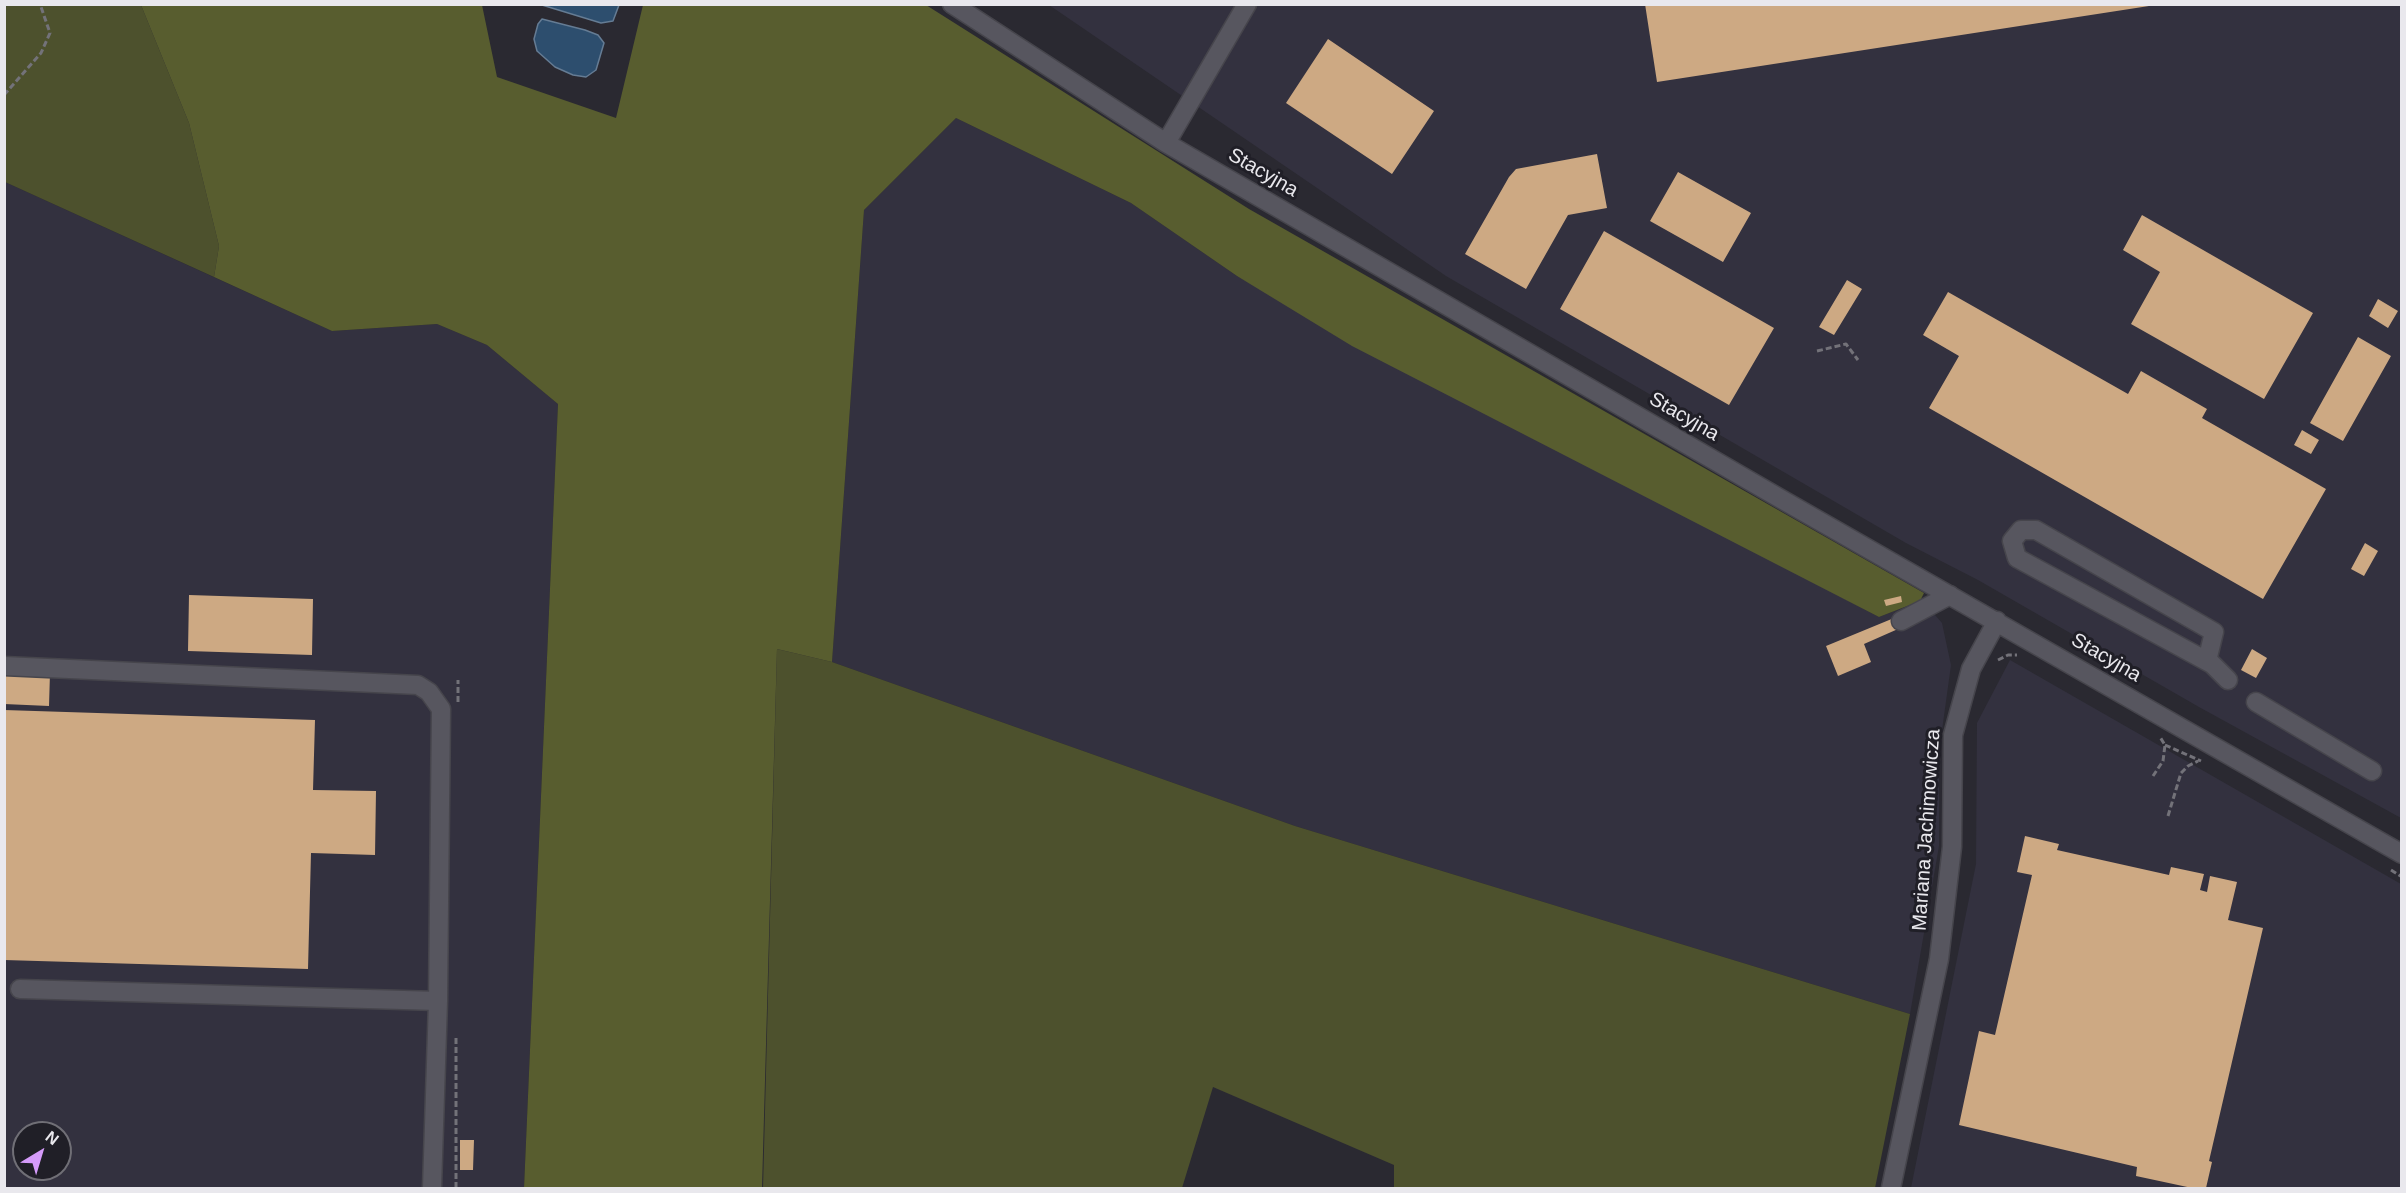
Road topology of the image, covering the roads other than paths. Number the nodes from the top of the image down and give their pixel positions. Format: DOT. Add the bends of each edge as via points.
graph roads {
  1 [pos="952,4"];
  2 [pos="1246,4"];
  3 [pos="1166,143"];
  4 [pos="1950,594"];
  5 [pos="1900,621"];
  6 [pos="1997,621"];
  7 [pos="2207,661"];
  8 [pos="4,666"];
  9 [pos="2228,680"];
  10 [pos="2256,702"];
  11 [pos="2372,771"];
  12 [pos="2402,854"];
  13 [pos="20,989"];
  14 [pos="438,1001"];
  15 [pos="432,1188"];
  16 [pos="1891,1188"];
  1 -- 3 [label="street, Stacyjna"];
  2 -- 3 [label="street"];
  3 -- 4 [label="street, Stacyjna"];
  4 -- 5 [label="street"];
  4 -- 6 [label="street, Stacyjna"];
  6 -- 12 [label="street, Stacyjna"];
  6 -- 16 [label="street, Mariana Jachimowicza" via="1971,669 1953,735 1952,847 1939,959"];
  7 -- 7 [label="street" via="2017,558 2012,541 2021,530 2036,530 2214,632"];
  7 -- 9 [label="street"];
  8 -- 14 [label="street" via="418,685 429,692 441,709"];
  10 -- 11 [label="street"];
  13 -- 14 [label="street"];
  14 -- 15 [label="street"];
}
